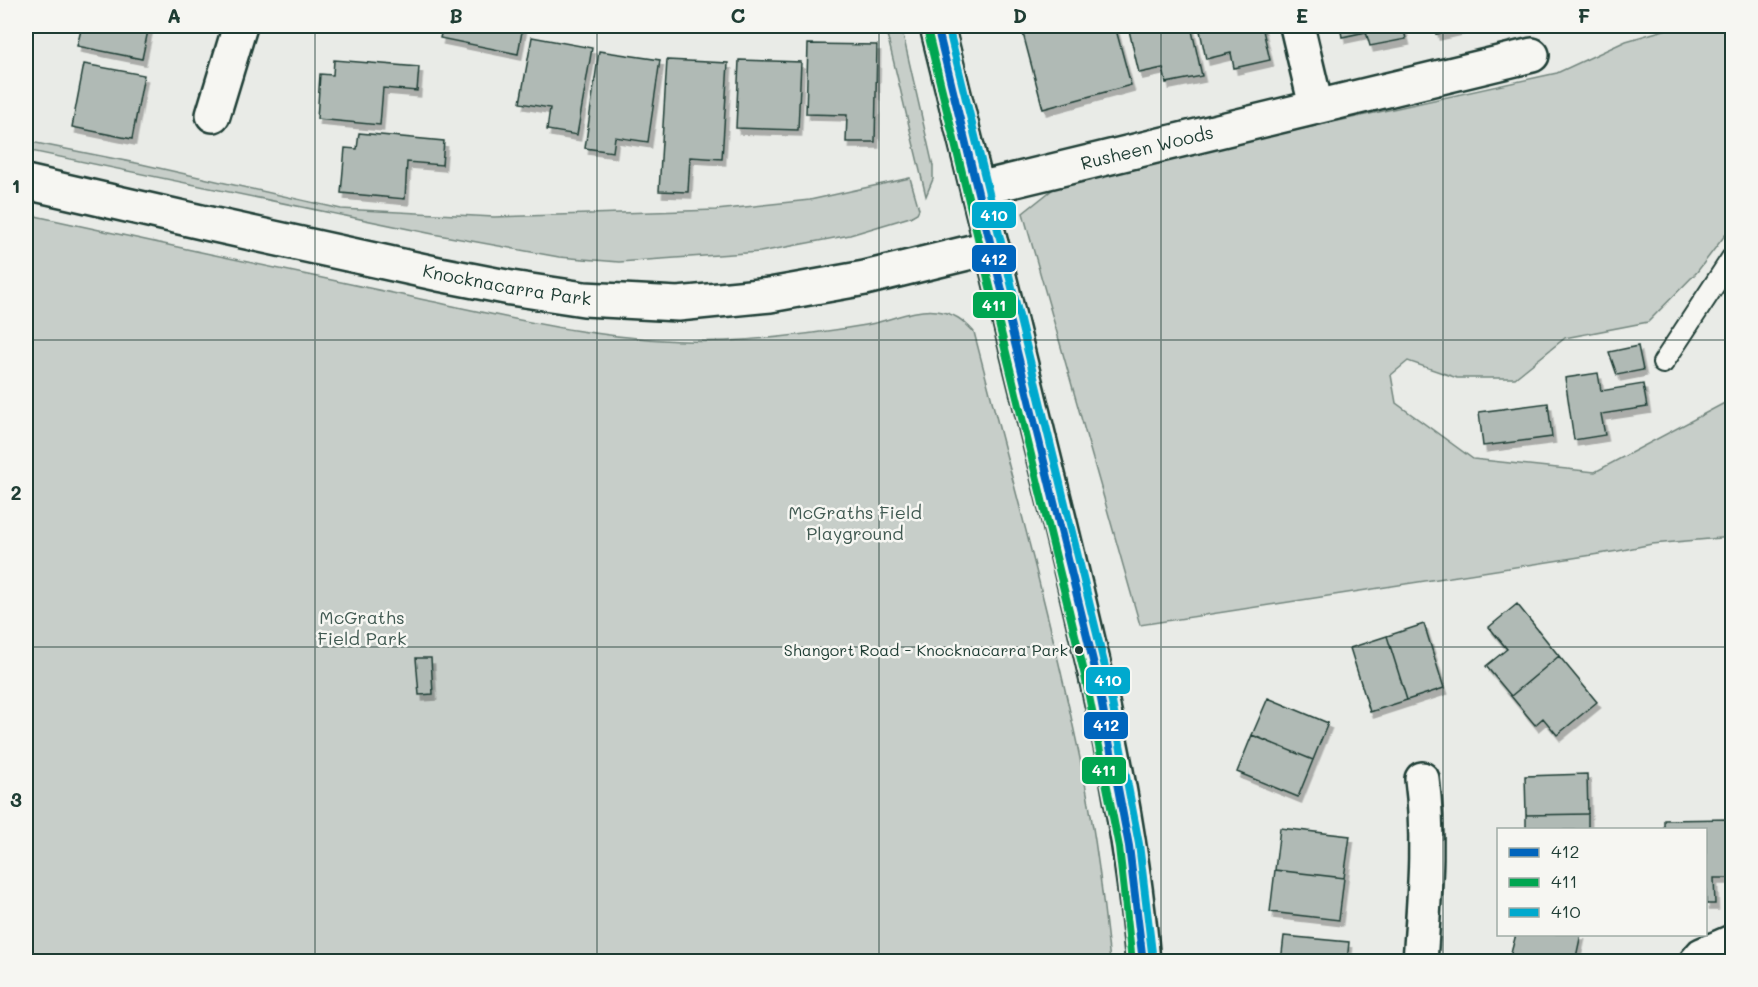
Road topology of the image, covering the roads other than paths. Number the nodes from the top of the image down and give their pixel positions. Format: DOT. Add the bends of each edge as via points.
graph roads {
  1 [pos="240,26"];
  2 [pos="937,26"];
  3 [pos="1297,26"];
  4 [pos="1532,55"];
  5 [pos="1316,106"];
  6 [pos="213,115"];
  7 [pos="26,182"];
  8 [pos="978,189"];
  9 [pos="992,247"];
  10 [pos="1732,258"];
  11 [pos="1663,363"];
  12 [pos="1422,779"];
  13 [pos="1732,942"];
  14 [pos="1143,962"];
  15 [pos="1420,962"];
  16 [pos="1696,962"];
  1 -- 6 [label="street"];
  2 -- 8 [label="street"];
  3 -- 5 [label="street"];
  4 -- 5 [label="street, Rusheen Woods"];
  5 -- 8 [label="street, Rusheen Woods"];
  7 -- 9 [label="street, Knocknacarra Park" via="439,274 584,299 678,304 770,295 865,278"];
  8 -- 9 [label="street"];
  9 -- 14 [label="street" via="1089,642 1122,794"];
  10 -- 11 [label="lane"];
  12 -- 15 [label="street" via="1427,861"];
  13 -- 16 [label="street" via="1702,955"];
}
